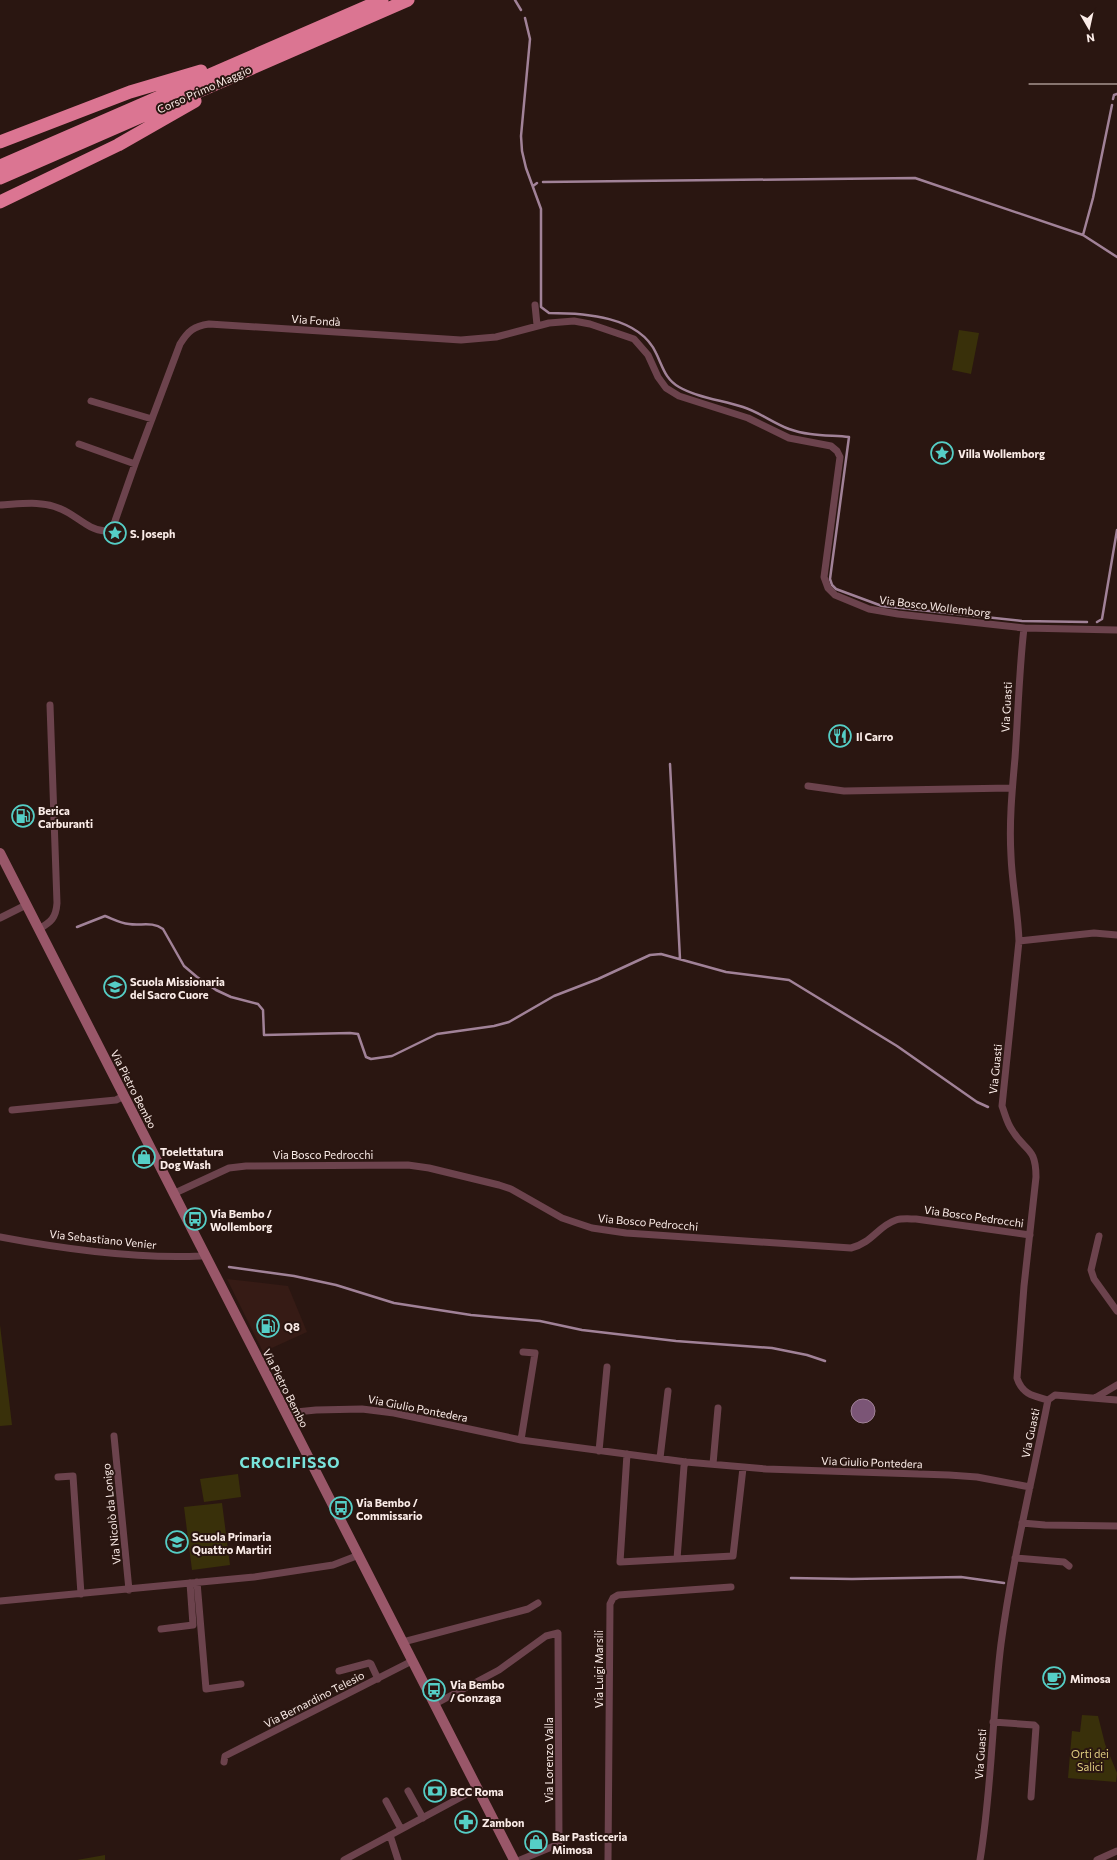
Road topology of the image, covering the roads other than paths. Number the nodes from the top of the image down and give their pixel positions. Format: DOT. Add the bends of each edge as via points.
graph roads {
  1 [pos="382,0"];
  2 [pos="408,0"];
  3 [pos="280,50"];
  4 [pos="0,142"];
  5 [pos="0,166"];
  6 [pos="0,178"];
  7 [pos="0,202"];
  8 [pos="535,305"];
  9 [pos="537,325"];
  10 [pos="91,401"];
  11 [pos="152,419"];
  12 [pos="79,444"];
  13 [pos="135,464"];
  14 [pos="0,505"];
  15 [pos="1024,628"];
  16 [pos="1117,630"];
  17 [pos="50,705"];
  18 [pos="808,786"];
  19 [pos="1011,788"];
  20 [pos="0,853"];
  21 [pos="26,905"];
  22 [pos="0,918"];
  23 [pos="39,929"];
  24 [pos="1117,935"];
  25 [pos="1019,941"];
  26 [pos="124,1096"];
  27 [pos="12,1110"];
  28 [pos="175,1193"];
  29 [pos="1030,1234"];
  30 [pos="1099,1236"];
  31 [pos="0,1237"];
  32 [pos="205,1254"];
  33 [pos="1117,1311"];
  34 [pos="523,1352"];
  35 [pos="607,1368"];
  36 [pos="1117,1385"];
  37 [pos="668,1391"];
  38 [pos="1095,1398"];
  39 [pos="1048,1400"];
  40 [pos="1117,1400"];
  41 [pos="718,1408"];
  42 [pos="287,1415"];
  43 [pos="114,1436"];
  44 [pos="521,1440"];
  45 [pos="599,1451"];
  46 [pos="627,1454"];
  47 [pos="660,1458"];
  48 [pos="686,1462"];
  49 [pos="713,1464"];
  50 [pos="743,1468"];
  51 [pos="58,1477"];
  52 [pos="1030,1488"];
  53 [pos="1022,1523"];
  54 [pos="1117,1526"];
  55 [pos="359,1555"];
  56 [pos="1014,1558"];
  57 [pos="677,1559"];
  58 [pos="1069,1566"];
  59 [pos="193,1583"];
  60 [pos="731,1587"];
  61 [pos="129,1590"];
  62 [pos="81,1594"];
  63 [pos="0,1601"];
  64 [pos="538,1603"];
  65 [pos="161,1629"];
  66 [pos="403,1642"];
  67 [pos="412,1661"];
  68 [pos="340,1671"];
  69 [pos="378,1679"];
  70 [pos="241,1684"];
  71 [pos="435,1704"];
  72 [pos="993,1722"];
  73 [pos="225,1759"];
  74 [pos="478,1788"];
  75 [pos="408,1791"];
  76 [pos="1031,1797"];
  77 [pos="386,1801"];
  78 [pos="423,1818"];
  79 [pos="402,1829"];
  80 [pos="390,1835"];
  81 [pos="1117,1851"];
  82 [pos="344,1860"];
  83 [pos="398,1860"];
  84 [pos="514,1860"];
  85 [pos="520,1860"];
  86 [pos="608,1860"];
  87 [pos="980,1860"];
  88 [pos="1097,1860"];
  1 -- 3 [label="highway, Corso Primo Maggio"];
  2 -- 3 [label="highway, Corso Primo Maggio"];
  3 -- 4 [label="highway" via="244,54 209,69 130,92"];
  3 -- 5 [label="highway, Corso Primo Maggio"];
  3 -- 6 [label="highway, Corso Primo Maggio"];
  3 -- 7 [label="highway" via="251,73 205,95 118,145"];
  8 -- 9 [label="street"];
  9 -- 11 [label="street, Via Fondà" via="496,337 461,340 197,325 188,332 180,344"];
  9 -- 15 [label="street, Via Bosco Wollemborg" via="581,322 628,335 642,346 666,388 679,396 748,418 789,438 831,446 837,451 840,457 824,572 828,588 835,595 869,609"];
  10 -- 11 [label="street"];
  11 -- 13 [label="street, Via Fondà"];
  12 -- 13 [label="street"];
  13 -- 14 [label="street, Via Fondà" via="115,521 109,530 96,529 61,508 31,503"];
  15 -- 16 [label="street, Via Bosco Wollemborg"];
  15 -- 19 [label="street, Via Guasti"];
  17 -- 23 [label="street" via="56,913 51,922"];
  18 -- 19 [label="street" via="844,791"];
  19 -- 25 [label="street, Via Guasti" via="1011,856"];
  20 -- 21 [label="main road, Via Pietro Bembo"];
  21 -- 22 [label="street"];
  21 -- 23 [label="main road, Via Pietro Bembo"];
  23 -- 26 [label="main road, Via Pietro Bembo"];
  24 -- 25 [label="street" via="1094,933"];
  25 -- 29 [label="street, Via Guasti" via="1002,1106 1012,1131 1036,1161"];
  26 -- 27 [label="street" via="116,1100"];
  26 -- 28 [label="main road, Via Pietro Bembo"];
  28 -- 29 [label="street, Via Bosco Pedrocchi" via="229,1168 246,1166 408,1166 429,1168 500,1185 562,1218 592,1228 626,1233 851,1248 862,1246 886,1225 898,1220 916,1219"];
  28 -- 32 [label="main road, Via Pietro Bembo"];
  29 -- 39 [label="street, Via Guasti" via="1017,1378 1026,1393"];
  30 -- 33 [label="street" via="1090,1270"];
  31 -- 32 [label="street, Via Sebastiano Venier" via="110,1252 173,1256"];
  32 -- 42 [label="main road, Via Pietro Bembo"];
  34 -- 44 [label="street" via="535,1353"];
  35 -- 45 [label="street"];
  36 -- 38 [label="street"];
  37 -- 47 [label="street"];
  38 -- 39 [label="street" via="1055,1395"];
  38 -- 40 [label="street"];
  39 -- 52 [label="street, Via Guasti"];
  41 -- 49 [label="street"];
  42 -- 44 [label="street, Via Giulio Pontedera" via="304,1411 362,1409 409,1416"];
  42 -- 55 [label="main road, Via Pietro Bembo"];
  43 -- 61 [label="street, Via Nicolò da Lonigo"];
  44 -- 45 [label="street, Via Giulio Pontedera"];
  45 -- 46 [label="street, Via Giulio Pontedera"];
  46 -- 47 [label="street, Via Giulio Pontedera"];
  46 -- 57 [label="street" via="620,1562"];
  47 -- 48 [label="street, Via Giulio Pontedera"];
  48 -- 49 [label="street, Via Giulio Pontedera"];
  48 -- 57 [label="street"];
  49 -- 50 [label="street, Via Giulio Pontedera"];
  50 -- 52 [label="street, Via Giulio Pontedera" via="949,1475 977,1477"];
  50 -- 57 [label="street" via="733,1556"];
  51 -- 62 [label="street" via="72,1476"];
  52 -- 53 [label="street, Via Guasti"];
  53 -- 54 [label="street"];
  53 -- 56 [label="street, Via Guasti"];
  55 -- 59 [label="street" via="333,1565"];
  55 -- 66 [label="main road, Via Pietro Bembo"];
  56 -- 58 [label="street" via="1064,1562"];
  56 -- 72 [label="street, Via Guasti"];
  59 -- 61 [label="street"];
  59 -- 65 [label="street" via="193,1625"];
  59 -- 70 [label="street" via="206,1689"];
  60 -- 86 [label="street, Via Luigi Marsili" via="618,1595 610,1604"];
  61 -- 62 [label="street"];
  62 -- 63 [label="street"];
  64 -- 66 [label="street" via="528,1609"];
  66 -- 67 [label="main road, Via Pietro Bembo"];
  67 -- 69 [label="street, Via Bernardino Telesio"];
  67 -- 71 [label="main road, Via Pietro Bembo"];
  68 -- 69 [label="street" via="369,1663"];
  69 -- 73 [label="street, Via Bernardino Telesio"];
  71 -- 74 [label="main road, Via Pietro Bembo"];
  71 -- 85 [label="street, Via Lorenzo Valla" via="499,1670 546,1636 558,1633 559,1844"];
  72 -- 76 [label="street" via="1036,1727"];
  72 -- 87 [label="street, Via Guasti" via="989,1789"];
  74 -- 78 [label="street"];
  74 -- 84 [label="main road, Via Pietro Bembo"];
  75 -- 78 [label="street"];
  77 -- 79 [label="street"];
  78 -- 79 [label="street"];
  79 -- 80 [label="street"];
  80 -- 82 [label="street"];
  80 -- 83 [label="street"];
  81 -- 88 [label="street"];
}
